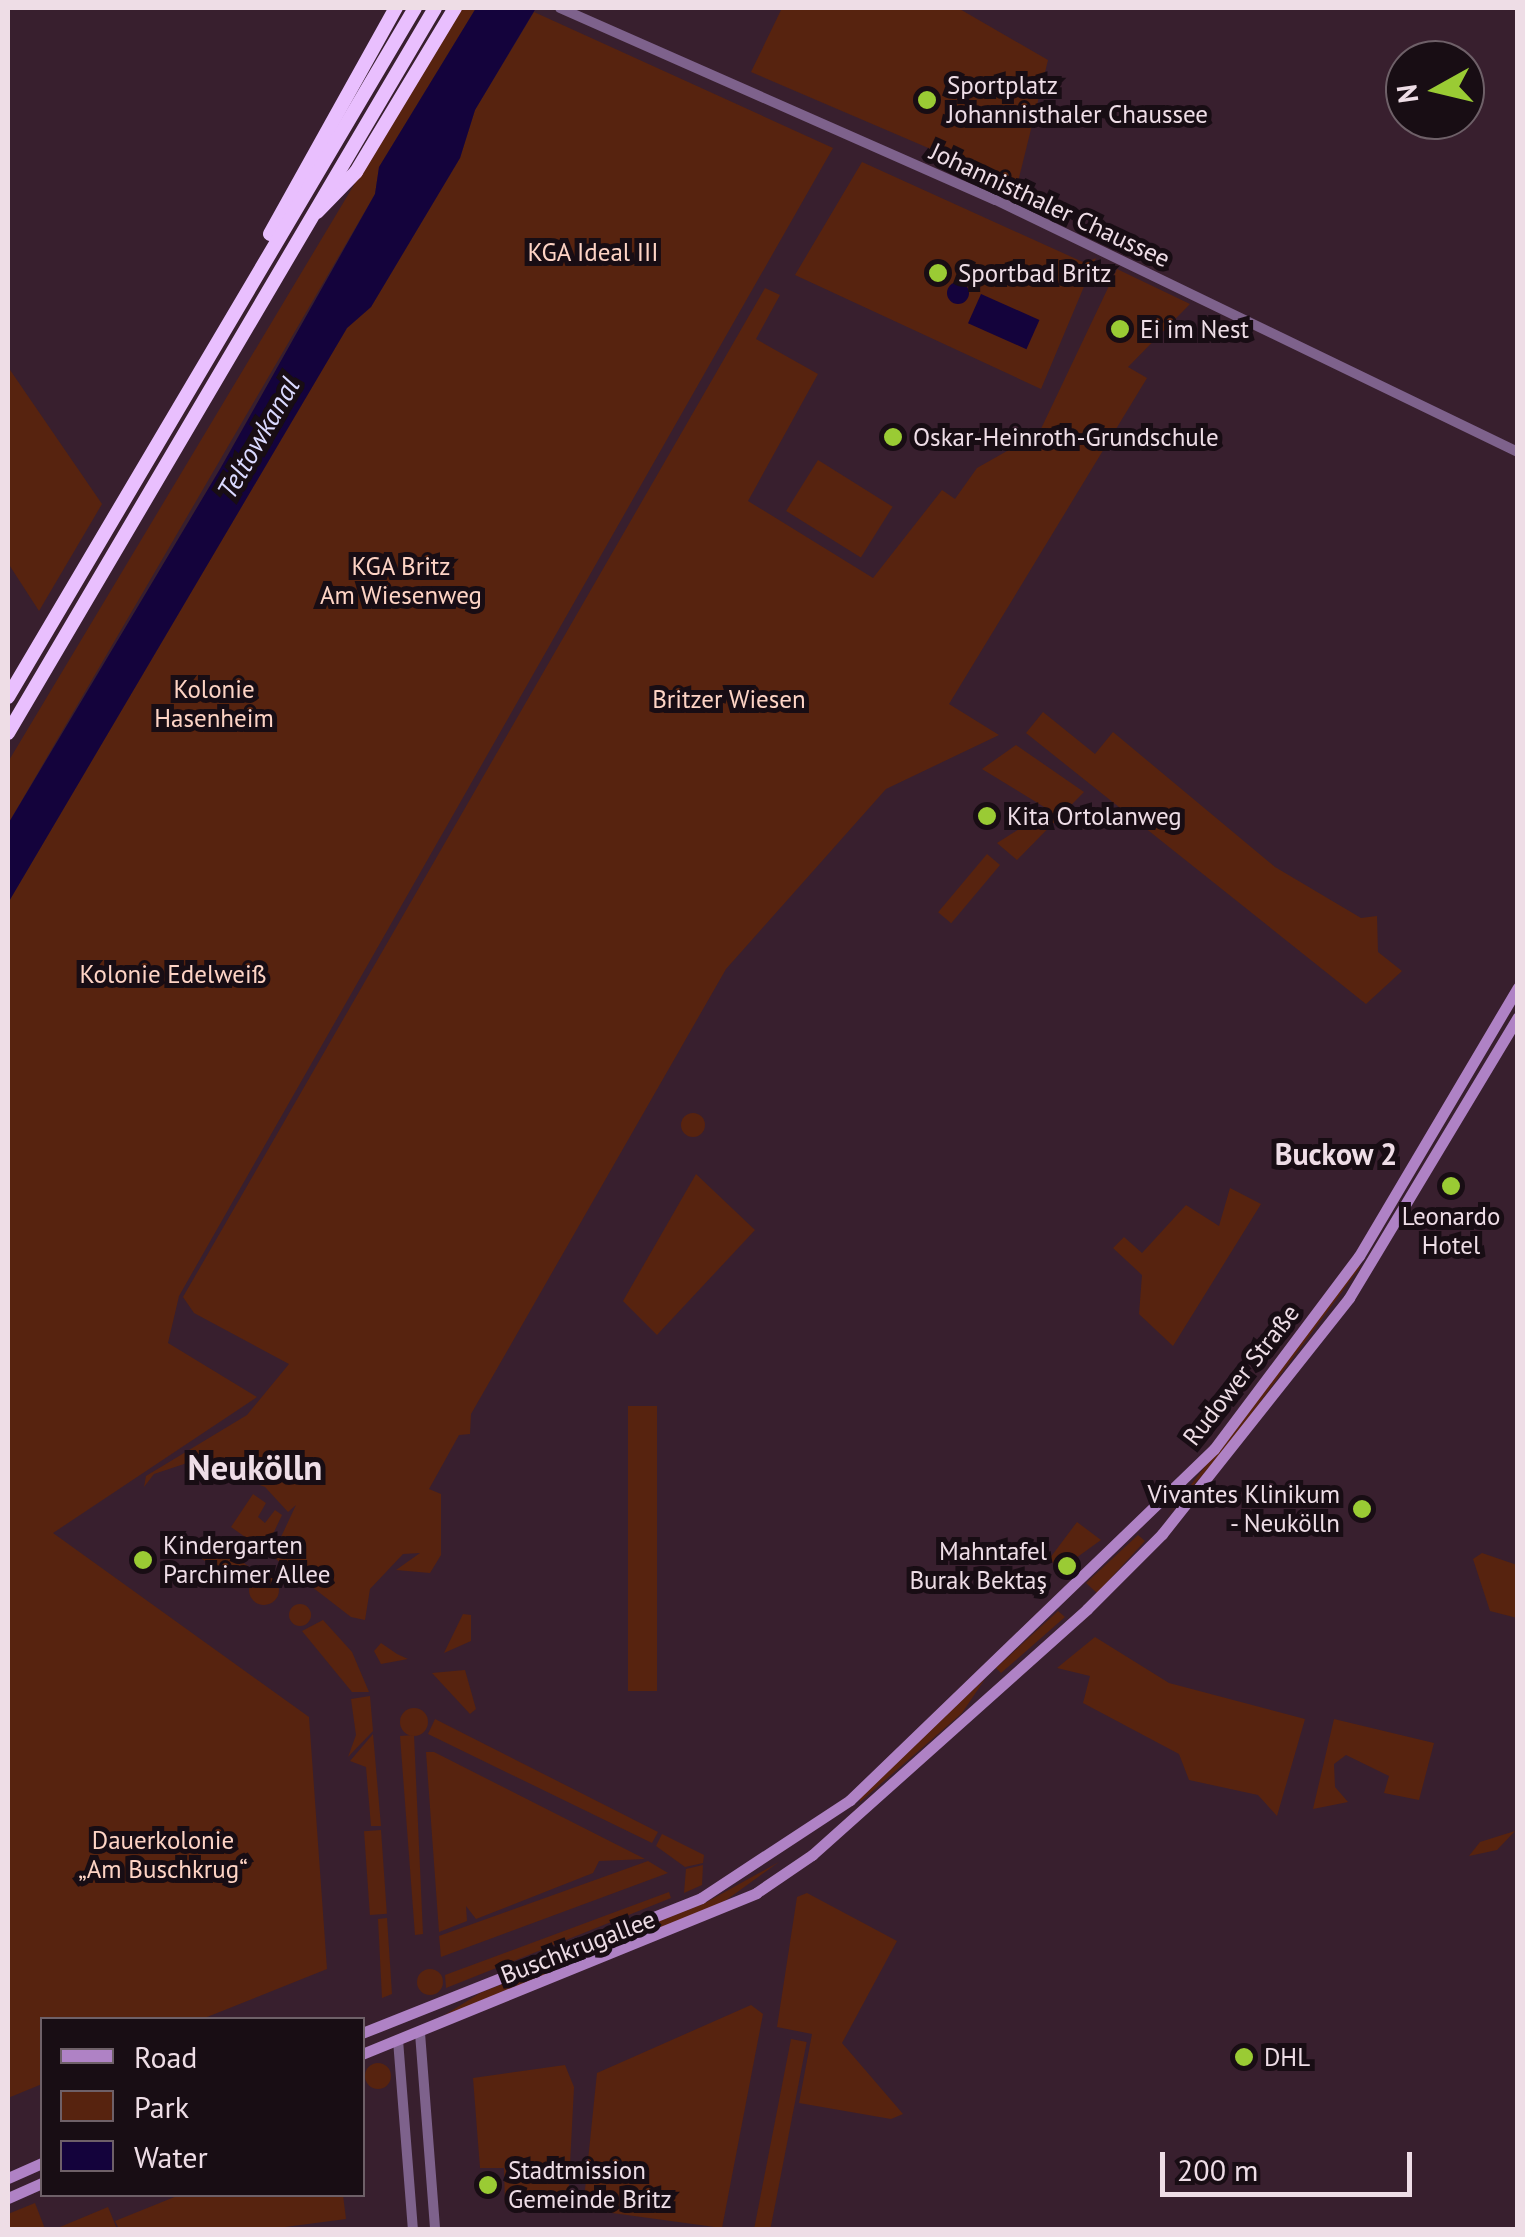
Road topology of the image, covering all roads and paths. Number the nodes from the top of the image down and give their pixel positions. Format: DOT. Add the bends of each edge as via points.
graph roads {
  1 [pos="396,8"];
  2 [pos="415,8"];
  3 [pos="435,8"];
  4 [pos="455,8"];
  5 [pos="560,8"];
  6 [pos="316,212"];
  7 [pos="268,254"];
  8 [pos="1518,452"];
  9 [pos="8,697"];
  10 [pos="8,733"];
  11 [pos="1518,987"];
  12 [pos="1518,1017"];
  13 [pos="788,1848"];
  14 [pos="800,1864"];
  15 [pos="365,2033"];
  16 [pos="420,2033"];
  17 [pos="398,2040"];
  18 [pos="365,2053"];
  19 [pos="40,2165"];
  20 [pos="28,2170"];
  21 [pos="8,2178"];
  22 [pos="39,2185"];
  23 [pos="8,2198"];
  24 [pos="413,2230"];
  25 [pos="435,2230"];
  1 -- 7 [label="highway" via="318,139"];
  2 -- 7 [label="highway"];
  3 -- 6 [label="highway"];
  4 -- 6 [label="highway" via="356,172"];
  5 -- 8 [label="street, Johannisthaler Chaussee" via="996,200"];
  6 -- 10 [label="highway"];
  7 -- 9 [label="highway"];
  11 -- 13 [label="main road, Rudower Straße" via="1358,1256 1214,1449"];
  12 -- 14 [label="main road, Rudower Straße" via="1393,1235 1162,1534"];
  13 -- 15 [label="main road, Buschkrugallee" via="701,1898"];
  14 -- 16 [label="main road, Buschkrugallee" via="706,1920"];
  16 -- 17 [label="main road, Buschkrugallee"];
  16 -- 25 [label="street"];
  17 -- 18 [label="main road, Buschkrugallee"];
  17 -- 24 [label="street"];
  19 -- 20 [label="main road"];
  20 -- 21 [label="main road"];
  20 -- 22 [label="main road"];
  22 -- 23 [label="main road"];
}
